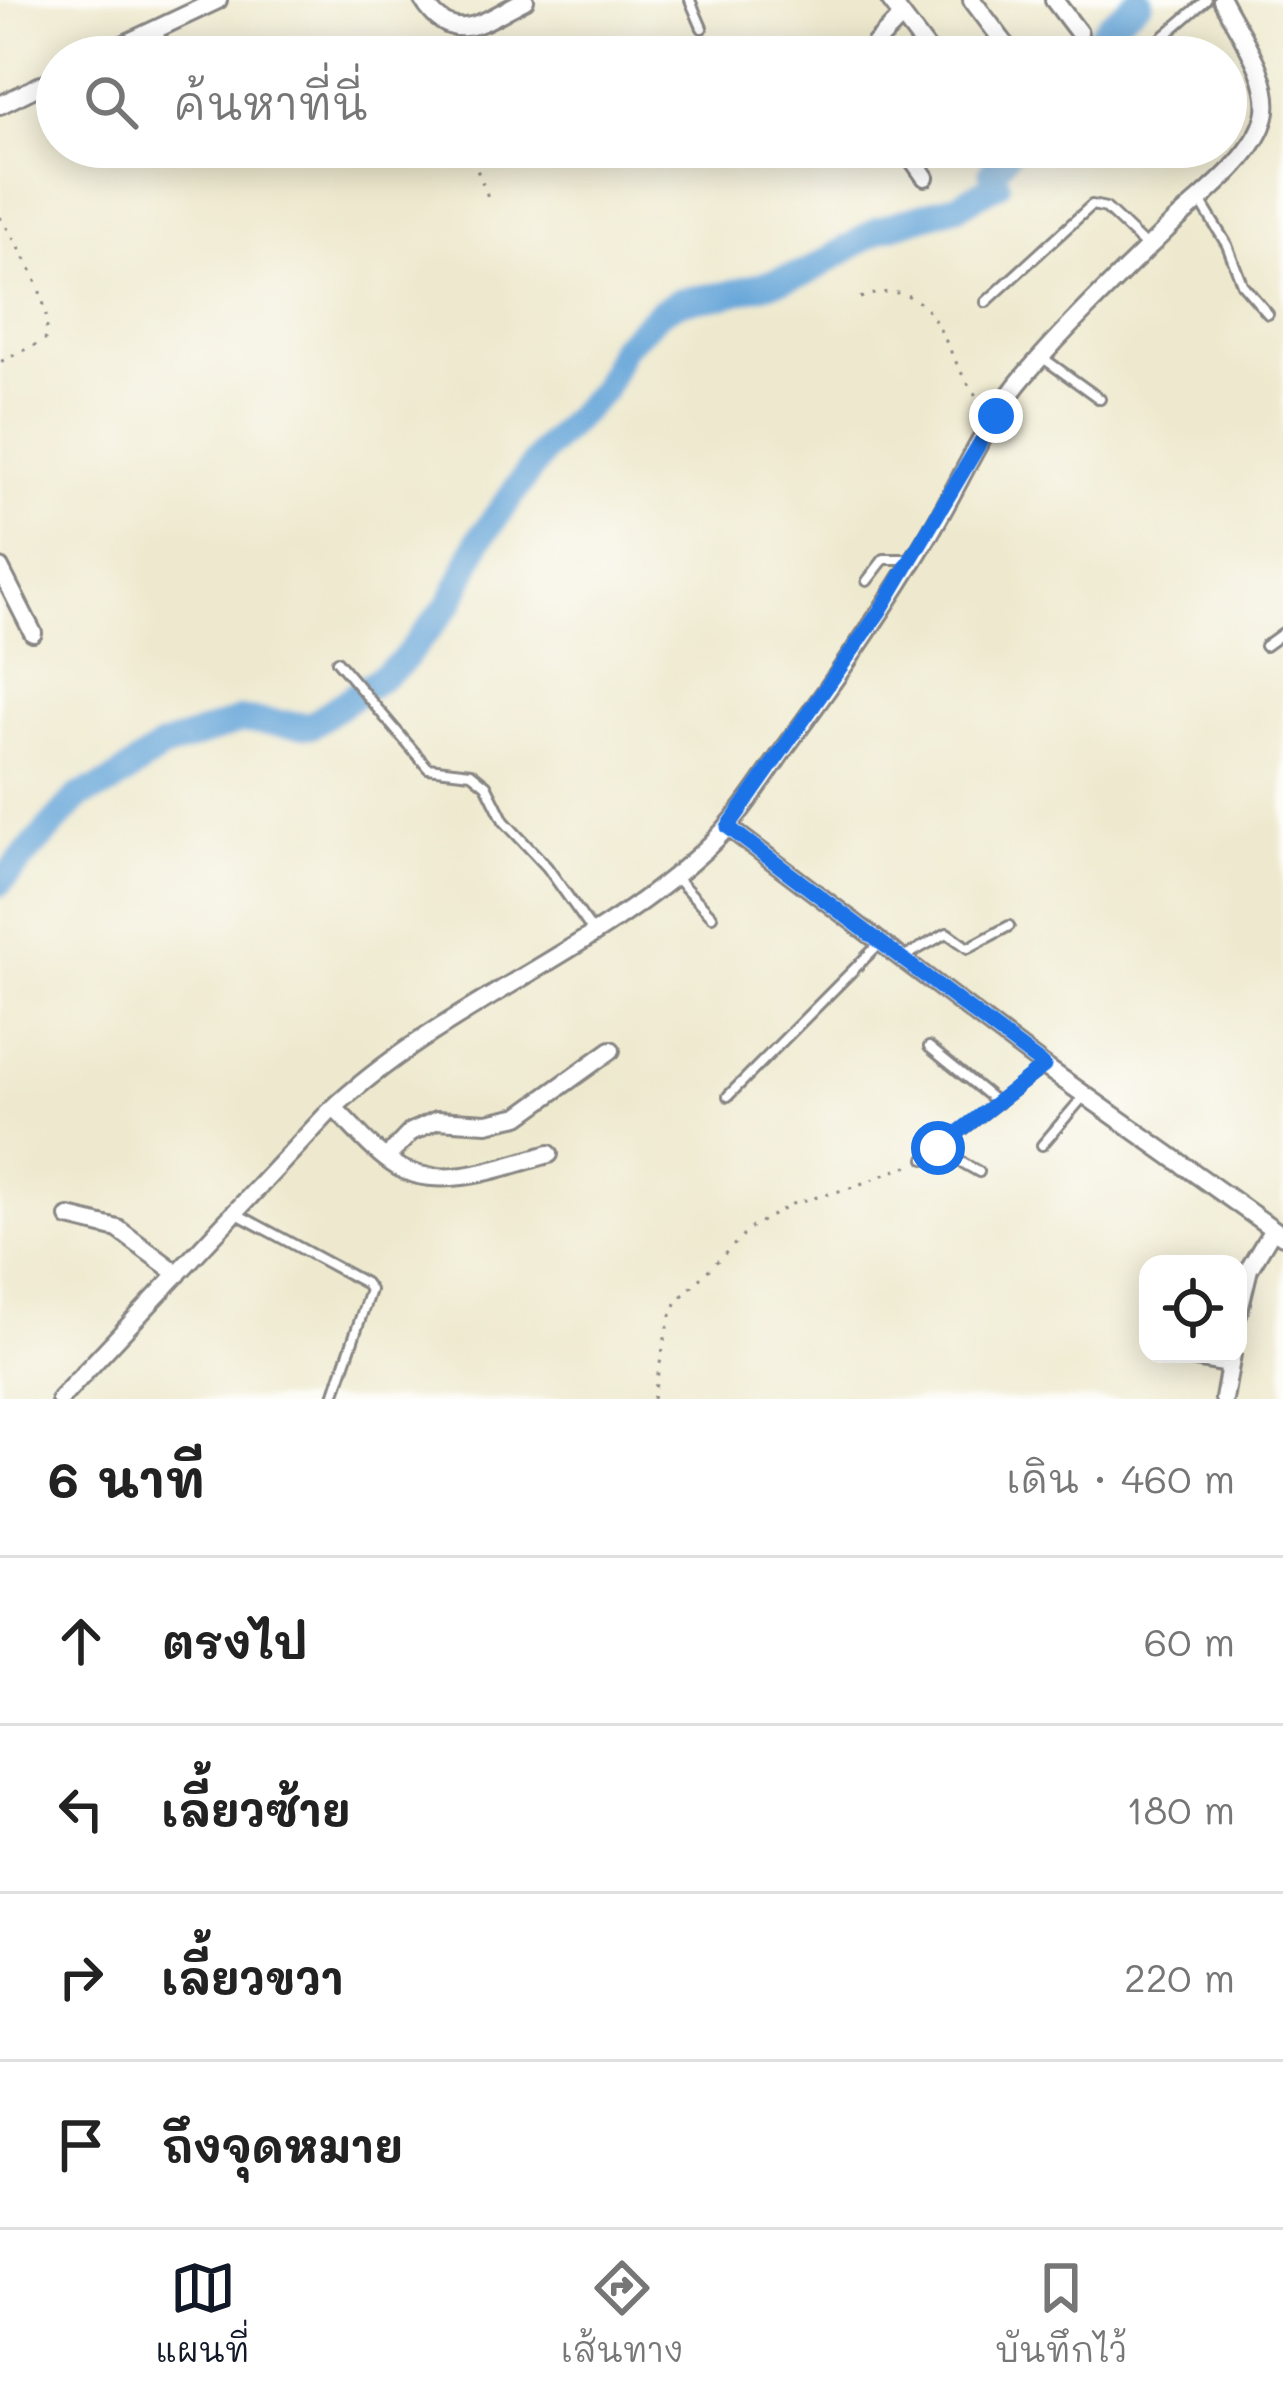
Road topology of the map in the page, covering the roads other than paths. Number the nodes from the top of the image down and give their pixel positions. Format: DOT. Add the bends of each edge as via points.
graph roads {
  1 [pos="218,0"];
  2 [pos="424,0"];
  3 [pos="525,0"];
  4 [pos="690,0"];
  5 [pos="890,0"];
  6 [pos="971,0"];
  7 [pos="1054,0"];
  8 [pos="1206,0"];
  9 [pos="1222,0"];
  10 [pos="902,16"];
  11 [pos="155,28"];
  12 [pos="702,28"];
  13 [pos="1079,33"];
  14 [pos="139,36"];
  15 [pos="159,36"];
  16 [pos="879,36"];
  17 [pos="917,36"];
  18 [pos="999,36"];
  19 [pos="1164,36"];
  20 [pos="1241,36"];
  21 [pos="1247,49"];
  22 [pos="36,87"];
  23 [pos="0,105"];
  24 [pos="1275,115"];
  25 [pos="1247,148"];
  26 [pos="919,168"];
  27 [pos="1228,168"];
  28 [pos="926,177"];
  29 [pos="1199,199"];
  30 [pos="1148,248"];
  31 [pos="986,302"];
  32 [pos="1268,314"];
  33 [pos="1042,357"];
  34 [pos="1100,399"];
  35 [pos="913,560"];
  36 [pos="0,568"];
  37 [pos="867,580"];
  38 [pos="33,632"];
  39 [pos="1283,633"];
  40 [pos="1265,646"];
  41 [pos="337,661"];
  42 [pos="728,827"];
  43 [pos="675,877"];
  44 [pos="712,916"];
  45 [pos="1009,926"];
  46 [pos="593,933"];
  47 [pos="880,943"];
  48 [pos="901,959"];
  49 [pos="929,1047"];
  50 [pos="611,1050"];
  51 [pos="1044,1066"];
  52 [pos="1085,1095"];
  53 [pos="728,1096"];
  54 [pos="998,1103"];
  55 [pos="334,1108"];
  56 [pos="1042,1144"];
  57 [pos="938,1148"];
  58 [pos="549,1154"];
  59 [pos="387,1157"];
  60 [pos="925,1159"];
  61 [pos="979,1172"];
  62 [pos="236,1213"];
  63 [pos="70,1217"];
  64 [pos="1278,1232"];
  65 [pos="178,1274"];
  66 [pos="1247,1277"];
  67 [pos="1231,1363"];
  68 [pos="65,1397"];
  69 [pos="333,1399"];
  70 [pos="1224,1399"];
  1 -- 11 [label="street"];
  2 -- 3 [label="street" via="451,29"];
  4 -- 12 [label="lane"];
  5 -- 10 [label="street"];
  6 -- 18 [label="street"];
  7 -- 13 [label="street"];
  8 -- 19 [label="lane"];
  9 -- 20 [label="street"];
  10 -- 16 [label="street"];
  10 -- 17 [label="street"];
  11 -- 14 [label="street"];
  11 -- 15 [label="lane"];
  21 -- 24 [label="street"];
  22 -- 23 [label="street"];
  24 -- 25 [label="street"];
  26 -- 28 [label="street"];
  27 -- 29 [label="street"];
  29 -- 30 [label="street"];
  29 -- 32 [label="lane" via="1242,284"];
  30 -- 31 [label="lane" via="1115,215 1093,206"];
  30 -- 33 [label="street"];
  33 -- 34 [label="lane"];
  33 -- 35 [label="street" via="996,416"];
  35 -- 37 [label="lane" via="884,560"];
  35 -- 42 [label="street"];
  36 -- 38 [label="street"];
  39 -- 40 [label="lane"];
  41 -- 46 [label="lane" via="428,767 471,773 486,785 504,821"];
  42 -- 43 [label="street"];
  42 -- 47 [label="street"];
  43 -- 44 [label="lane"];
  43 -- 46 [label="street"];
  45 -- 48 [label="lane" via="968,948 939,934"];
  46 -- 55 [label="street" via="434,1032"];
  47 -- 48 [label="street"];
  47 -- 53 [label="lane"];
  48 -- 51 [label="street"];
  49 -- 54 [label="lane"];
  50 -- 59 [label="street" via="519,1117 423,1124"];
  51 -- 52 [label="street"];
  51 -- 54 [label="lane"];
  52 -- 56 [label="lane"];
  52 -- 64 [label="street"];
  54 -- 57 [label="lane"];
  55 -- 59 [label="street"];
  55 -- 62 [label="street"];
  57 -- 60 [label="lane"];
  57 -- 61 [label="lane"];
  58 -- 59 [label="street" via="458,1175 400,1168"];
  62 -- 65 [label="street"];
  62 -- 69 [label="lane" via="370,1290"];
  63 -- 65 [label="street" via="118,1229"];
  64 -- 66 [label="street"];
  65 -- 68 [label="street"];
  67 -- 70 [label="street"];
}
